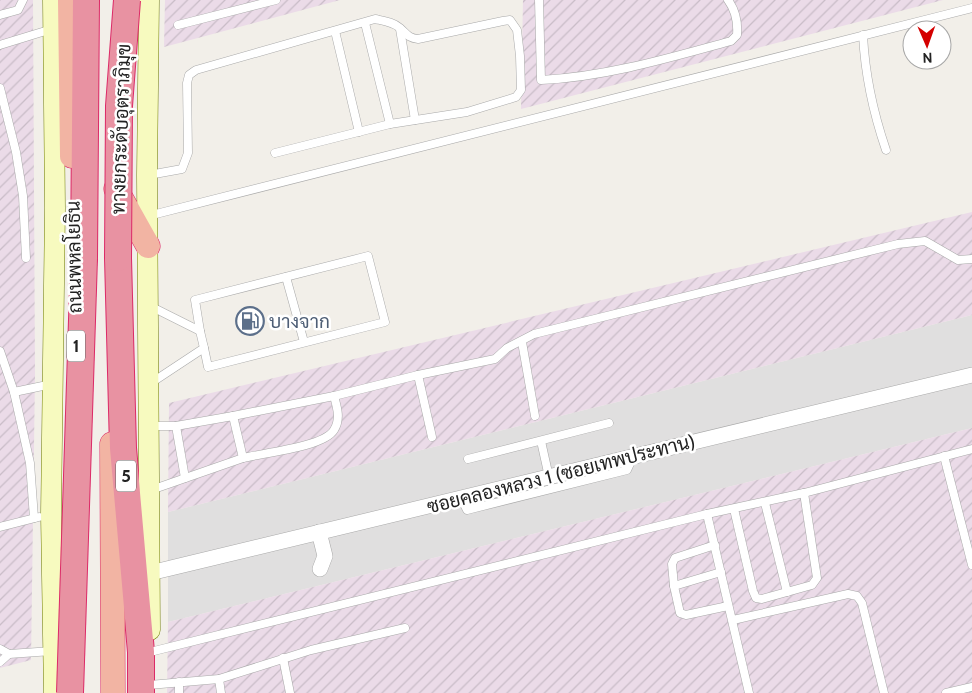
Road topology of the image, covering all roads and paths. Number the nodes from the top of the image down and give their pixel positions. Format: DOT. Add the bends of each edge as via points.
graph roads {
  1 [pos="23,0"];
  2 [pos="53,0"];
  3 [pos="70,0"];
  4 [pos="86,0"];
  5 [pos="114,0"];
  6 [pos="127,0"];
  7 [pos="149,0"];
  8 [pos="276,0"];
  9 [pos="539,0"];
  10 [pos="728,0"];
  11 [pos="972,8"];
  12 [pos="0,15"];
  13 [pos="365,23"];
  14 [pos="178,25"];
  15 [pos="400,27"];
  16 [pos="54,28"];
  17 [pos="335,31"];
  18 [pos="863,35"];
  19 [pos="0,45"];
  20 [pos="0,88"];
  21 [pos="415,120"];
  22 [pos="390,124"];
  23 [pos="359,132"];
  24 [pos="886,150"];
  25 [pos="275,153"];
  26 [pos="147,175"];
  27 [pos="111,181"];
  28 [pos="148,216"];
  29 [pos="148,246"];
  30 [pos="26,258"];
  31 [pos="972,259"];
  32 [pos="286,277"];
  33 [pos="148,305"];
  34 [pos="200,331"];
  35 [pos="304,342"];
  36 [pos="522,342"];
  37 [pos="204,348"];
  38 [pos="0,351"];
  39 [pos="418,375"];
  40 [pos="972,375"];
  41 [pos="52,384"];
  42 [pos="149,384"];
  43 [pos="14,392"];
  44 [pos="334,396"];
  45 [pos="233,416"];
  46 [pos="535,416"];
  47 [pos="609,423"];
  48 [pos="149,426"];
  49 [pos="176,426"];
  50 [pos="432,437"];
  51 [pos="541,441"];
  52 [pos="972,449"];
  53 [pos="944,456"];
  54 [pos="633,457"];
  55 [pos="243,458"];
  56 [pos="468,460"];
  57 [pos="549,477"];
  58 [pos="185,478"];
  59 [pos="150,491"];
  60 [pos="804,493"];
  61 [pos="461,498"];
  62 [pos="765,503"];
  63 [pos="734,509"];
  64 [pos="707,514"];
  65 [pos="43,516"];
  66 [pos="0,527"];
  67 [pos="319,532"];
  68 [pos="715,545"];
  69 [pos="972,565"];
  70 [pos="320,570"];
  71 [pos="721,572"];
  72 [pos="150,573"];
  73 [pos="674,586"];
  74 [pos="787,592"];
  75 [pos="728,606"];
  76 [pos="733,620"];
  77 [pos="405,628"];
  78 [pos="0,649"];
  79 [pos="54,651"];
  80 [pos="150,652"];
  81 [pos="9,654"];
  82 [pos="283,658"];
  83 [pos="0,662"];
  84 [pos="219,679"];
  85 [pos="179,682"];
  86 [pos="972,687"];
  87 [pos="147,690"];
  88 [pos="54,693"];
  89 [pos="70,693"];
  90 [pos="81,693"];
  91 [pos="113,693"];
  92 [pos="179,693"];
  93 [pos="222,693"];
  94 [pos="290,693"];
  95 [pos="749,693"];
  96 [pos="884,693"];
  97 [pos="946,693"];
  1 -- 12 [label="lane" via="18,10"];
  2 -- 16 [label="main road, ถนนพหลโยธิน / 1"];
  3 -- 90 [label="highway, ถนนพหลโยธิน / 1"];
  4 -- 89 [label="highway, ทางยกระดับอุตราภิมุข, bridge" via="84,258"];
  5 -- 27 [label="highway, ถนนพหลโยธิน / 1"];
  6 -- 87 [label="highway, ทางยกระดับอุตราภิมุข / 5, bridge" via="118,106 123,448"];
  7 -- 26 [label="main road"];
  8 -- 14 [label="lane"];
  9 -- 10 [label="lane" via="541,80 668,59 731,41 737,35 737,28 735,10"];
  11 -- 18 [label="lane"];
  13 -- 15 [label="lane" via="388,21"];
  13 -- 17 [label="lane"];
  13 -- 22 [label="lane"];
  15 -- 21 [label="lane"];
  15 -- 21 [label="lane" via="406,35 418,38 510,20 517,30 521,79 516,97 467,112"];
  16 -- 19 [label="lane"];
  16 -- 41 [label="main road, ถนนพหลโยธิน / 1"];
  17 -- 23 [label="lane"];
  17 -- 26 [label="lane" via="196,70 189,75 188,153 182,169"];
  18 -- 24 [label="lane" via="865,69 875,119"];
  18 -- 28 [label="lane"];
  20 -- 30 [label="lane" via="23,196"];
  21 -- 22 [label="lane"];
  22 -- 23 [label="lane"];
  23 -- 25 [label="lane"];
  26 -- 28 [label="main road"];
  27 -- 29 [label="highway"];
  27 -- 91 [label="highway, ถนนพหลโยธิน / 1"];
  28 -- 29 [label="main road"];
  29 -- 33 [label="main road"];
  31 -- 36 [label="lane" via="958,260 925,241 898,244 534,334"];
  32 -- 34 [label="lane" via="195,300"];
  32 -- 35 [label="lane"];
  32 -- 35 [label="lane" via="368,256 385,322"];
  33 -- 34 [label="lane"];
  33 -- 42 [label="main road"];
  34 -- 37 [label="lane"];
  35 -- 37 [label="lane" via="208,367"];
  36 -- 39 [label="lane" via="507,348 496,359"];
  36 -- 46 [label="lane"];
  37 -- 42 [label="lane"];
  38 -- 43 [label="lane"];
  39 -- 44 [label="lane"];
  39 -- 50 [label="lane"];
  40 -- 54 [label="street, ซอยคลองหลวง 1 (ซอยเทพประทาน)"];
  41 -- 43 [label="lane"];
  41 -- 65 [label="main road, ถนนพหลโยธิน / 1"];
  42 -- 48 [label="main road"];
  43 -- 65 [label="lane"];
  44 -- 45 [label="lane"];
  44 -- 55 [label="lane" via="339,415 334,430 321,440"];
  45 -- 49 [label="lane"];
  45 -- 55 [label="lane"];
  47 -- 51 [label="lane"];
  48 -- 49 [label="lane"];
  48 -- 59 [label="main road"];
  49 -- 58 [label="lane"];
  51 -- 56 [label="lane"];
  51 -- 57 [label="lane"];
  52 -- 53 [label="lane"];
  53 -- 60 [label="lane"];
  53 -- 69 [label="lane"];
  54 -- 57 [label="street, ซอยคลองหลวง 1 (ซอยเทพประทาน)"];
  54 -- 61 [label="lane" via="627,470 467,510"];
  55 -- 58 [label="lane"];
  57 -- 61 [label="street, ซอยคลองหลวง 1 (ซอยเทพประทาน)"];
  58 -- 59 [label="lane"];
  59 -- 72 [label="main road"];
  60 -- 62 [label="lane"];
  60 -- 74 [label="lane" via="817,578 812,586"];
  61 -- 67 [label="street, ซอยคลองหลวง 1 (ซอยเทพประทาน)"];
  62 -- 63 [label="lane"];
  62 -- 74 [label="lane"];
  63 -- 64 [label="lane"];
  63 -- 74 [label="lane" via="756,598"];
  64 -- 68 [label="lane"];
  64 -- 80 [label="lane"];
  65 -- 66 [label="lane"];
  65 -- 79 [label="main road, ถนนพหลโยธิน / 1"];
  67 -- 70 [label="street" via="325,556"];
  67 -- 72 [label="street, ซอยคลองหลวง 1 (ซอยเทพประทาน)"];
  68 -- 71 [label="lane"];
  68 -- 73 [label="lane" via="675,558 672,564"];
  71 -- 73 [label="lane"];
  71 -- 75 [label="lane"];
  72 -- 80 [label="main road"];
  73 -- 75 [label="lane" via="683,615"];
  75 -- 76 [label="lane"];
  76 -- 95 [label="lane"];
  76 -- 96 [label="lane" via="848,594 857,596 862,603"];
  77 -- 82 [label="lane"];
  78 -- 81 [label="lane"];
  79 -- 81 [label="lane"];
  79 -- 88 [label="main road, ถนนพหลโยธิน / 1"];
  80 -- 87 [label="main road"];
  81 -- 83 [label="lane"];
  82 -- 84 [label="lane"];
  82 -- 94 [label="lane"];
  84 -- 85 [label="lane"];
  84 -- 93 [label="lane"];
  85 -- 87 [label="lane"];
  85 -- 92 [label="lane"];
  86 -- 97 [label="lane"];
}
